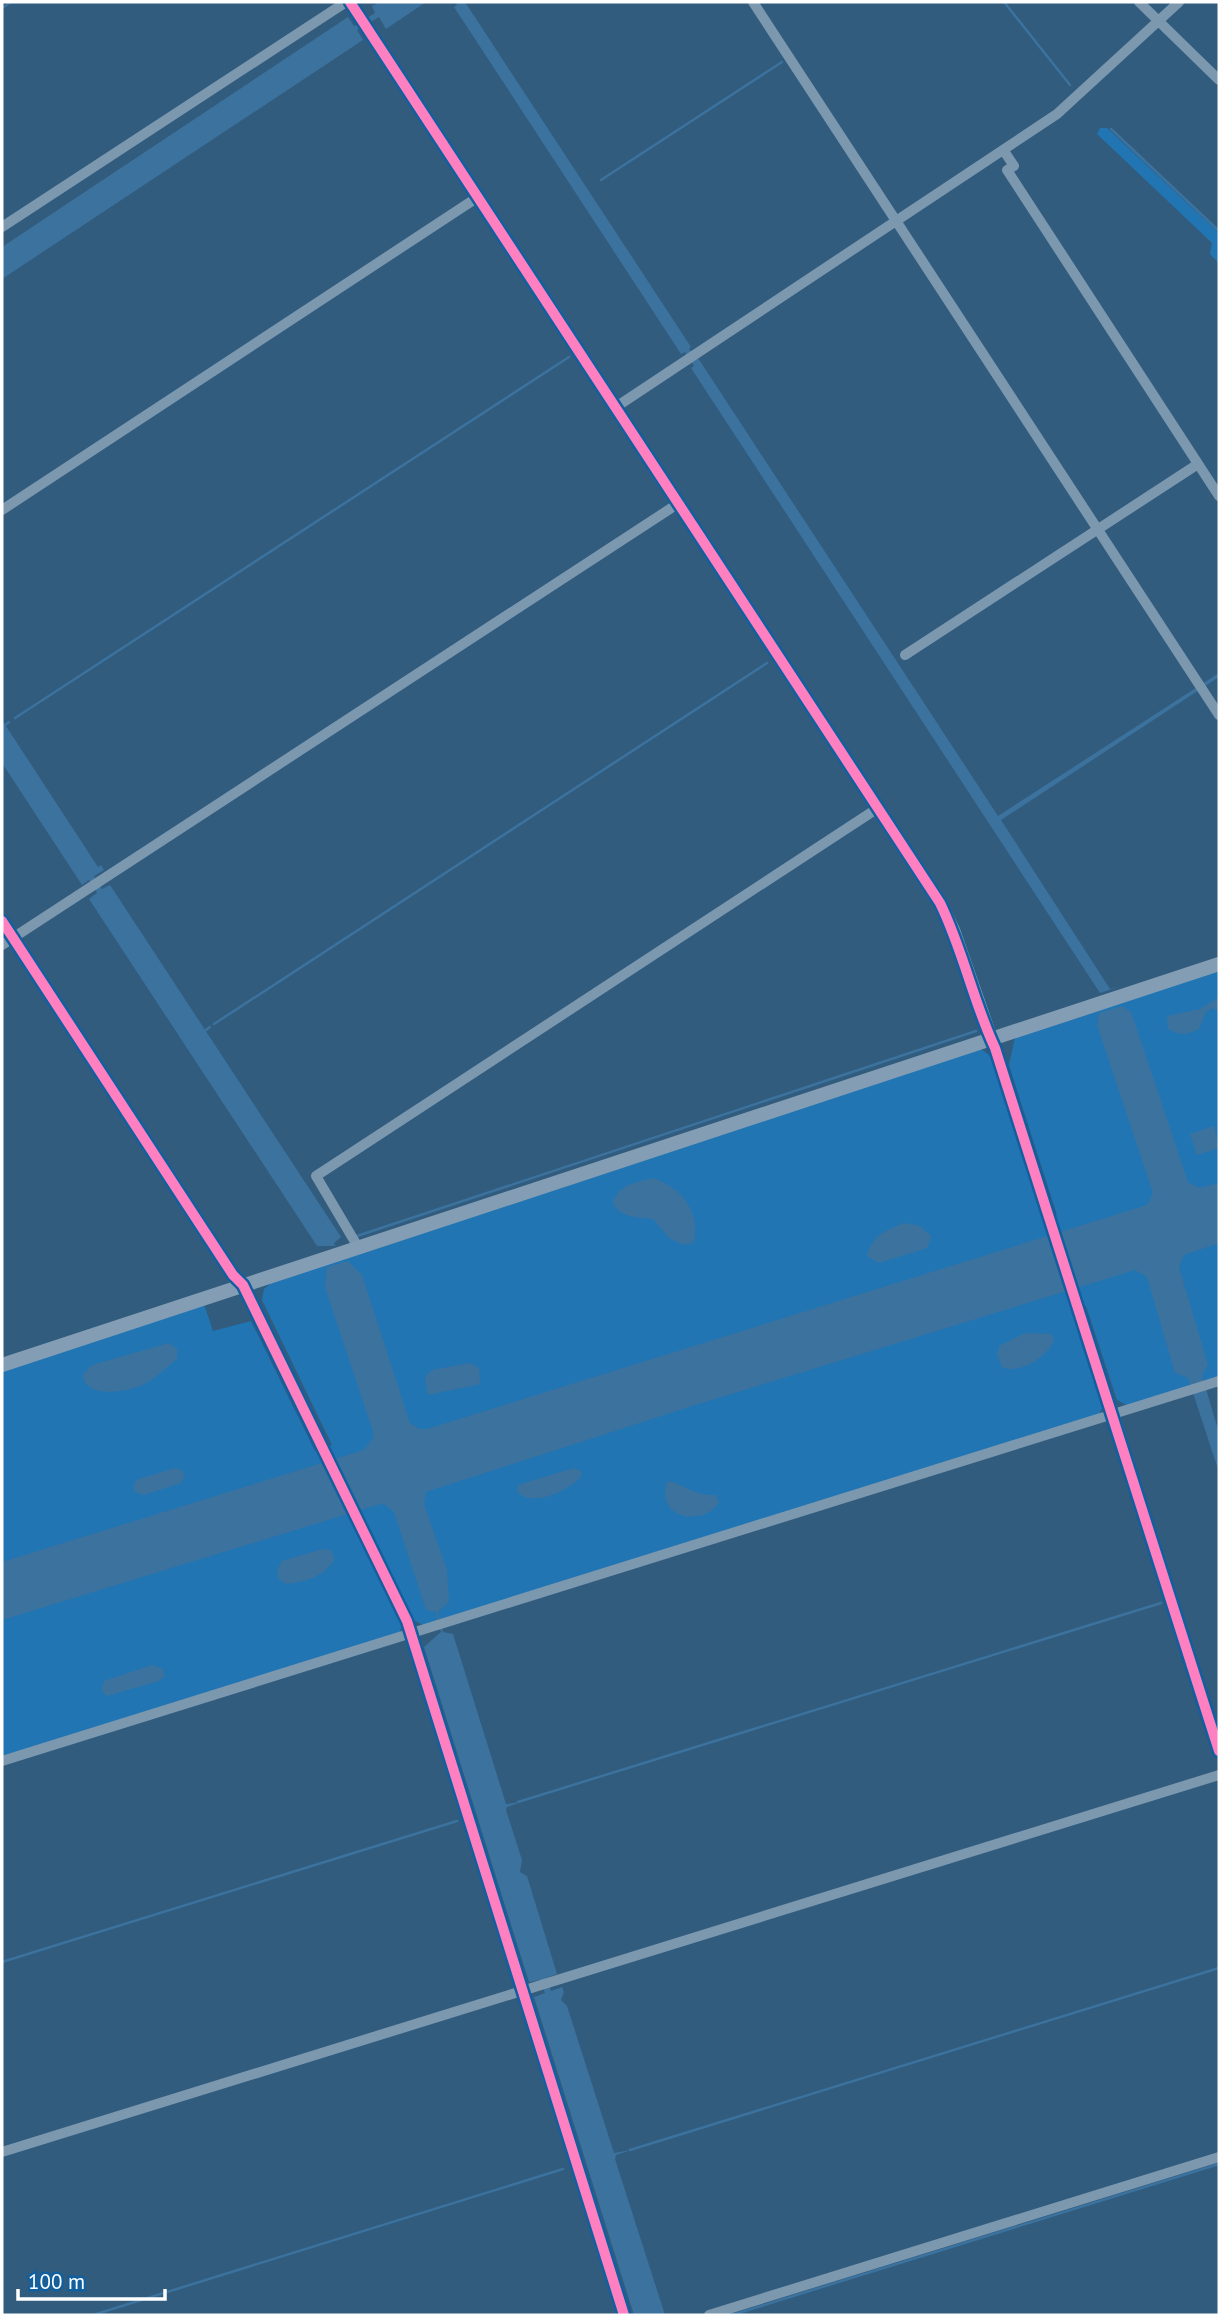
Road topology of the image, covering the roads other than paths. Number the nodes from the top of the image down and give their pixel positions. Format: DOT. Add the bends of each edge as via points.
graph roads {
  1 [pos="348,2"];
  2 [pos="753,2"];
  3 [pos="1139,2"];
  4 [pos="1179,2"];
  5 [pos="1158,23"];
  6 [pos="1219,80"];
  7 [pos="1004,150"];
  8 [pos="478,197"];
  9 [pos="896,221"];
  10 [pos="2,227"];
  11 [pos="616,407"];
  12 [pos="1198,464"];
  13 [pos="1219,496"];
  14 [pos="679,503"];
  15 [pos="2,510"];
  16 [pos="1098,530"];
  17 [pos="905,655"];
  18 [pos="1219,715"];
  19 [pos="878,808"];
  20 [pos="2,921"];
  21 [pos="7,941"];
  22 [pos="1219,964"];
  23 [pos="991,1039"];
  24 [pos="358,1247"];
  25 [pos="243,1285"];
  26 [pos="2,1364"];
  27 [pos="1219,1381"];
  28 [pos="1114,1413"];
  29 [pos="412,1634"];
  30 [pos="1219,1751"];
  31 [pos="2,1761"];
  32 [pos="1219,1775"];
  33 [pos="523,1992"];
  34 [pos="2,2152"];
  35 [pos="1219,2157"];
  36 [pos="624,2315"];
  37 [pos="709,2315"];
  1 -- 8 [label="street"];
  1 -- 10 [label="street"];
  2 -- 9 [label="street"];
  3 -- 5 [label="street"];
  4 -- 5 [label="street"];
  5 -- 6 [label="street"];
  5 -- 7 [label="street" via="1079,97"];
  7 -- 9 [label="street"];
  7 -- 12 [label="street" via="1014,166 1007,170"];
  8 -- 11 [label="street"];
  8 -- 15 [label="street"];
  9 -- 11 [label="street"];
  9 -- 16 [label="street"];
  11 -- 14 [label="street"];
  12 -- 13 [label="street"];
  12 -- 16 [label="street"];
  14 -- 19 [label="street"];
  14 -- 21 [label="street"];
  16 -- 17 [label="street"];
  16 -- 18 [label="street"];
  19 -- 23 [label="street" via="953,930"];
  19 -- 24 [label="street" via="316,1176"];
  20 -- 21 [label="street"];
  21 -- 25 [label="street"];
  22 -- 23 [label="street"];
  23 -- 24 [label="street"];
  23 -- 28 [label="street"];
  24 -- 25 [label="street"];
  25 -- 26 [label="street"];
  25 -- 29 [label="street"];
  27 -- 28 [label="street"];
  28 -- 29 [label="street"];
  28 -- 30 [label="street"];
  29 -- 31 [label="street"];
  29 -- 33 [label="street"];
  32 -- 33 [label="street"];
  33 -- 34 [label="street"];
  33 -- 36 [label="street"];
  35 -- 37 [label="street"];
}
